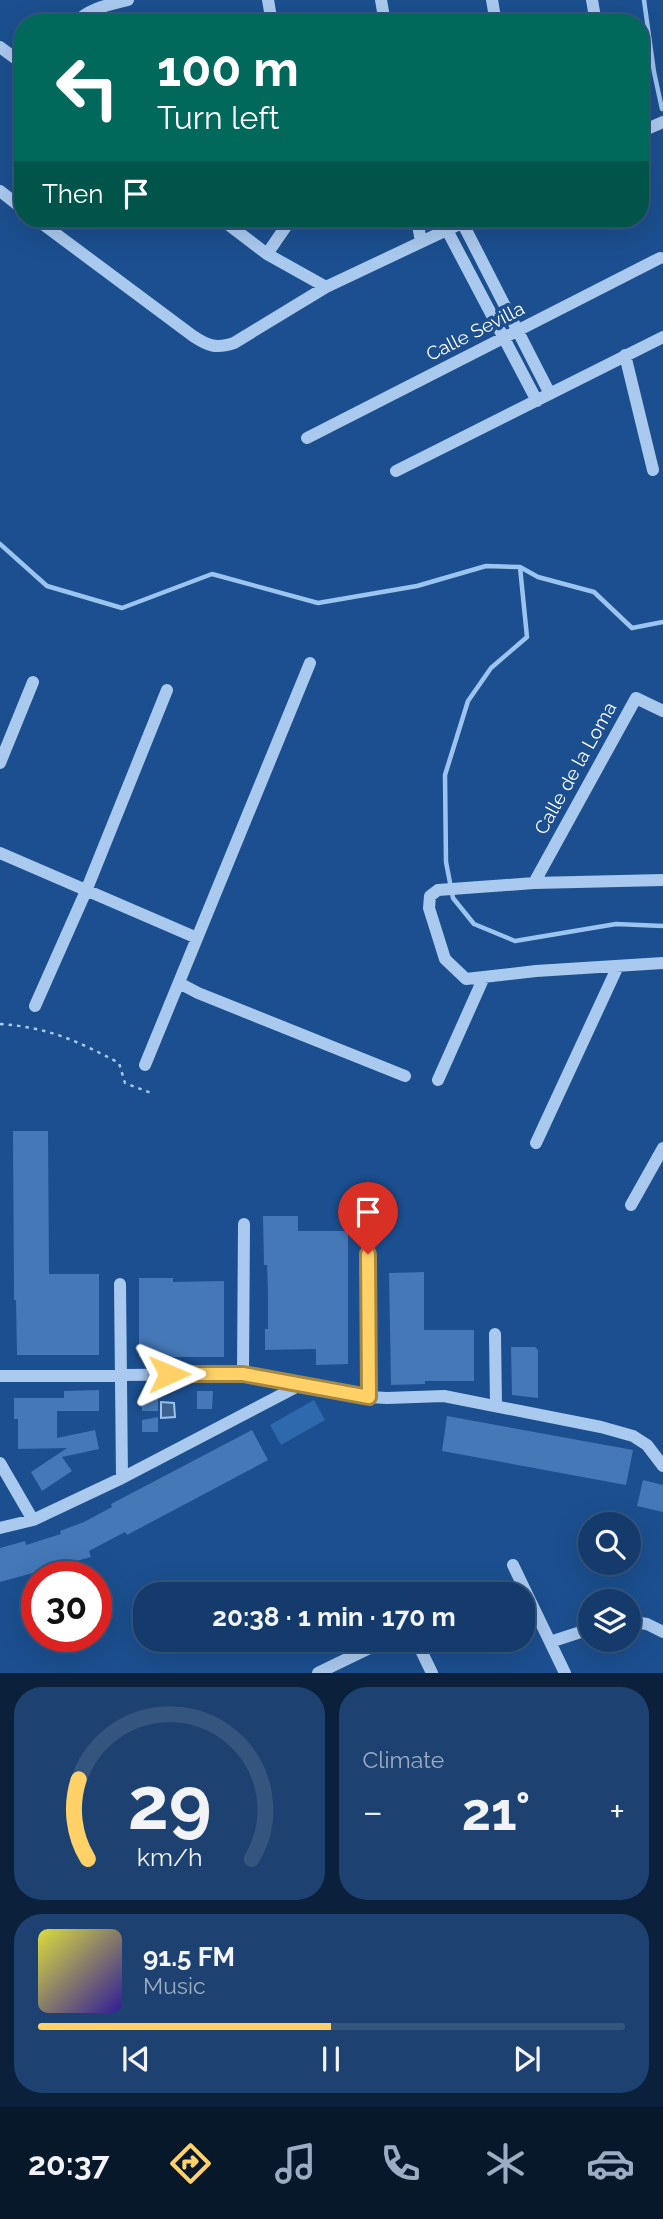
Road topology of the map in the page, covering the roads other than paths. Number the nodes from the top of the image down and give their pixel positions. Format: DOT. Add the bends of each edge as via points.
graph roads {
  1 [pos="128,0"];
  2 [pos="84,14"];
  3 [pos="0,191"];
  4 [pos="14,202"];
  5 [pos="48,228"];
  6 [pos="233,228"];
  7 [pos="285,228"];
  8 [pos="419,228"];
  9 [pos="451,228"];
  10 [pos="469,228"];
  11 [pos="447,230"];
  12 [pos="421,242"];
  13 [pos="267,254"];
  14 [pos="660,258"];
  15 [pos="326,287"];
  16 [pos="518,331"];
  17 [pos="663,337"];
  18 [pos="504,338"];
  19 [pos="625,355"];
  20 [pos="550,394"];
  21 [pos="537,401"];
  22 [pos="307,438"];
  23 [pos="653,470"];
  24 [pos="396,471"];
  25 [pos="310,663"];
  26 [pos="33,682"];
  27 [pos="167,690"];
  28 [pos="663,711"];
  29 [pos="0,763"];
  30 [pos="0,853"];
  31 [pos="663,880"];
  32 [pos="534,883"];
  33 [pos="86,891"];
  34 [pos="197,938"];
  35 [pos="663,963"];
  36 [pos="618,966"];
  37 [pos="484,977"];
  38 [pos="179,983"];
  39 [pos="35,1006"];
  40 [pos="145,1065"];
  41 [pos="405,1076"];
  42 [pos="438,1080"];
  43 [pos="536,1143"];
  44 [pos="663,1148"];
  45 [pos="631,1205"];
  46 [pos="244,1224"];
  47 [pos="368,1254"];
  48 [pos="120,1284"];
  49 [pos="495,1335"];
  50 [pos="243,1374"];
  51 [pos="120,1375"];
  52 [pos="0,1376"];
  53 [pos="302,1384"];
  54 [pos="369,1397"];
  55 [pos="496,1405"];
  56 [pos="0,1463"];
  57 [pos="663,1466"];
  58 [pos="121,1478"];
  59 [pos="33,1520"];
  60 [pos="0,1528"];
  61 [pos="513,1565"];
  62 [pos="641,1623"];
  63 [pos="663,1632"];
  64 [pos="578,1633"];
  65 [pos="550,1642"];
  66 [pos="361,1652"];
  67 [pos="422,1652"];
  68 [pos="318,1673"];
  69 [pos="432,1673"];
  70 [pos="565,1673"];
  1 -- 2 [label="street"];
  3 -- 4 [label="street"];
  5 -- 15 [label="street" via="192,336 219,348"];
  6 -- 13 [label="street"];
  7 -- 13 [label="street"];
  8 -- 12 [label="street"];
  9 -- 11 [label="street"];
  10 -- 16 [label="street"];
  11 -- 12 [label="street"];
  11 -- 18 [label="street"];
  12 -- 15 [label="street"];
  13 -- 15 [label="street"];
  14 -- 16 [label="street, Calle Sevilla"];
  16 -- 18 [label="street, Calle Sevilla"];
  16 -- 20 [label="street"];
  17 -- 19 [label="street"];
  18 -- 21 [label="street"];
  18 -- 22 [label="street, Calle Sevilla"];
  19 -- 20 [label="street"];
  19 -- 23 [label="street"];
  20 -- 21 [label="street"];
  21 -- 24 [label="street"];
  25 -- 34 [label="street"];
  26 -- 29 [label="street"];
  27 -- 33 [label="street"];
  28 -- 32 [label="street, Calle de la Loma" via="636,698"];
  30 -- 33 [label="street"];
  31 -- 32 [label="street"];
  32 -- 37 [label="street" via="438,890 430,896 429,908 445,959 466,979"];
  33 -- 34 [label="street"];
  33 -- 39 [label="street"];
  34 -- 38 [label="street"];
  35 -- 36 [label="street"];
  36 -- 37 [label="street"];
  36 -- 43 [label="street"];
  37 -- 42 [label="street"];
  38 -- 40 [label="street"];
  38 -- 41 [label="street"];
  44 -- 45 [label="street"];
  46 -- 50 [label="street"];
  47 -- 54 [label="street"];
  48 -- 51 [label="street"];
  49 -- 55 [label="street"];
  50 -- 51 [label="street"];
  50 -- 53 [label="street"];
  51 -- 52 [label="street"];
  51 -- 58 [label="street"];
  53 -- 54 [label="street"];
  53 -- 58 [label="street"];
  54 -- 55 [label="street" via="444,1396"];
  55 -- 57 [label="street" via="633,1436 647,1445"];
  56 -- 59 [label="street"];
  58 -- 59 [label="street"];
  59 -- 60 [label="street"];
  61 -- 65 [label="street"];
  62 -- 63 [label="street"];
  64 -- 65 [label="street"];
  65 -- 70 [label="street"];
  66 -- 68 [label="street"];
  67 -- 69 [label="street"];
}
